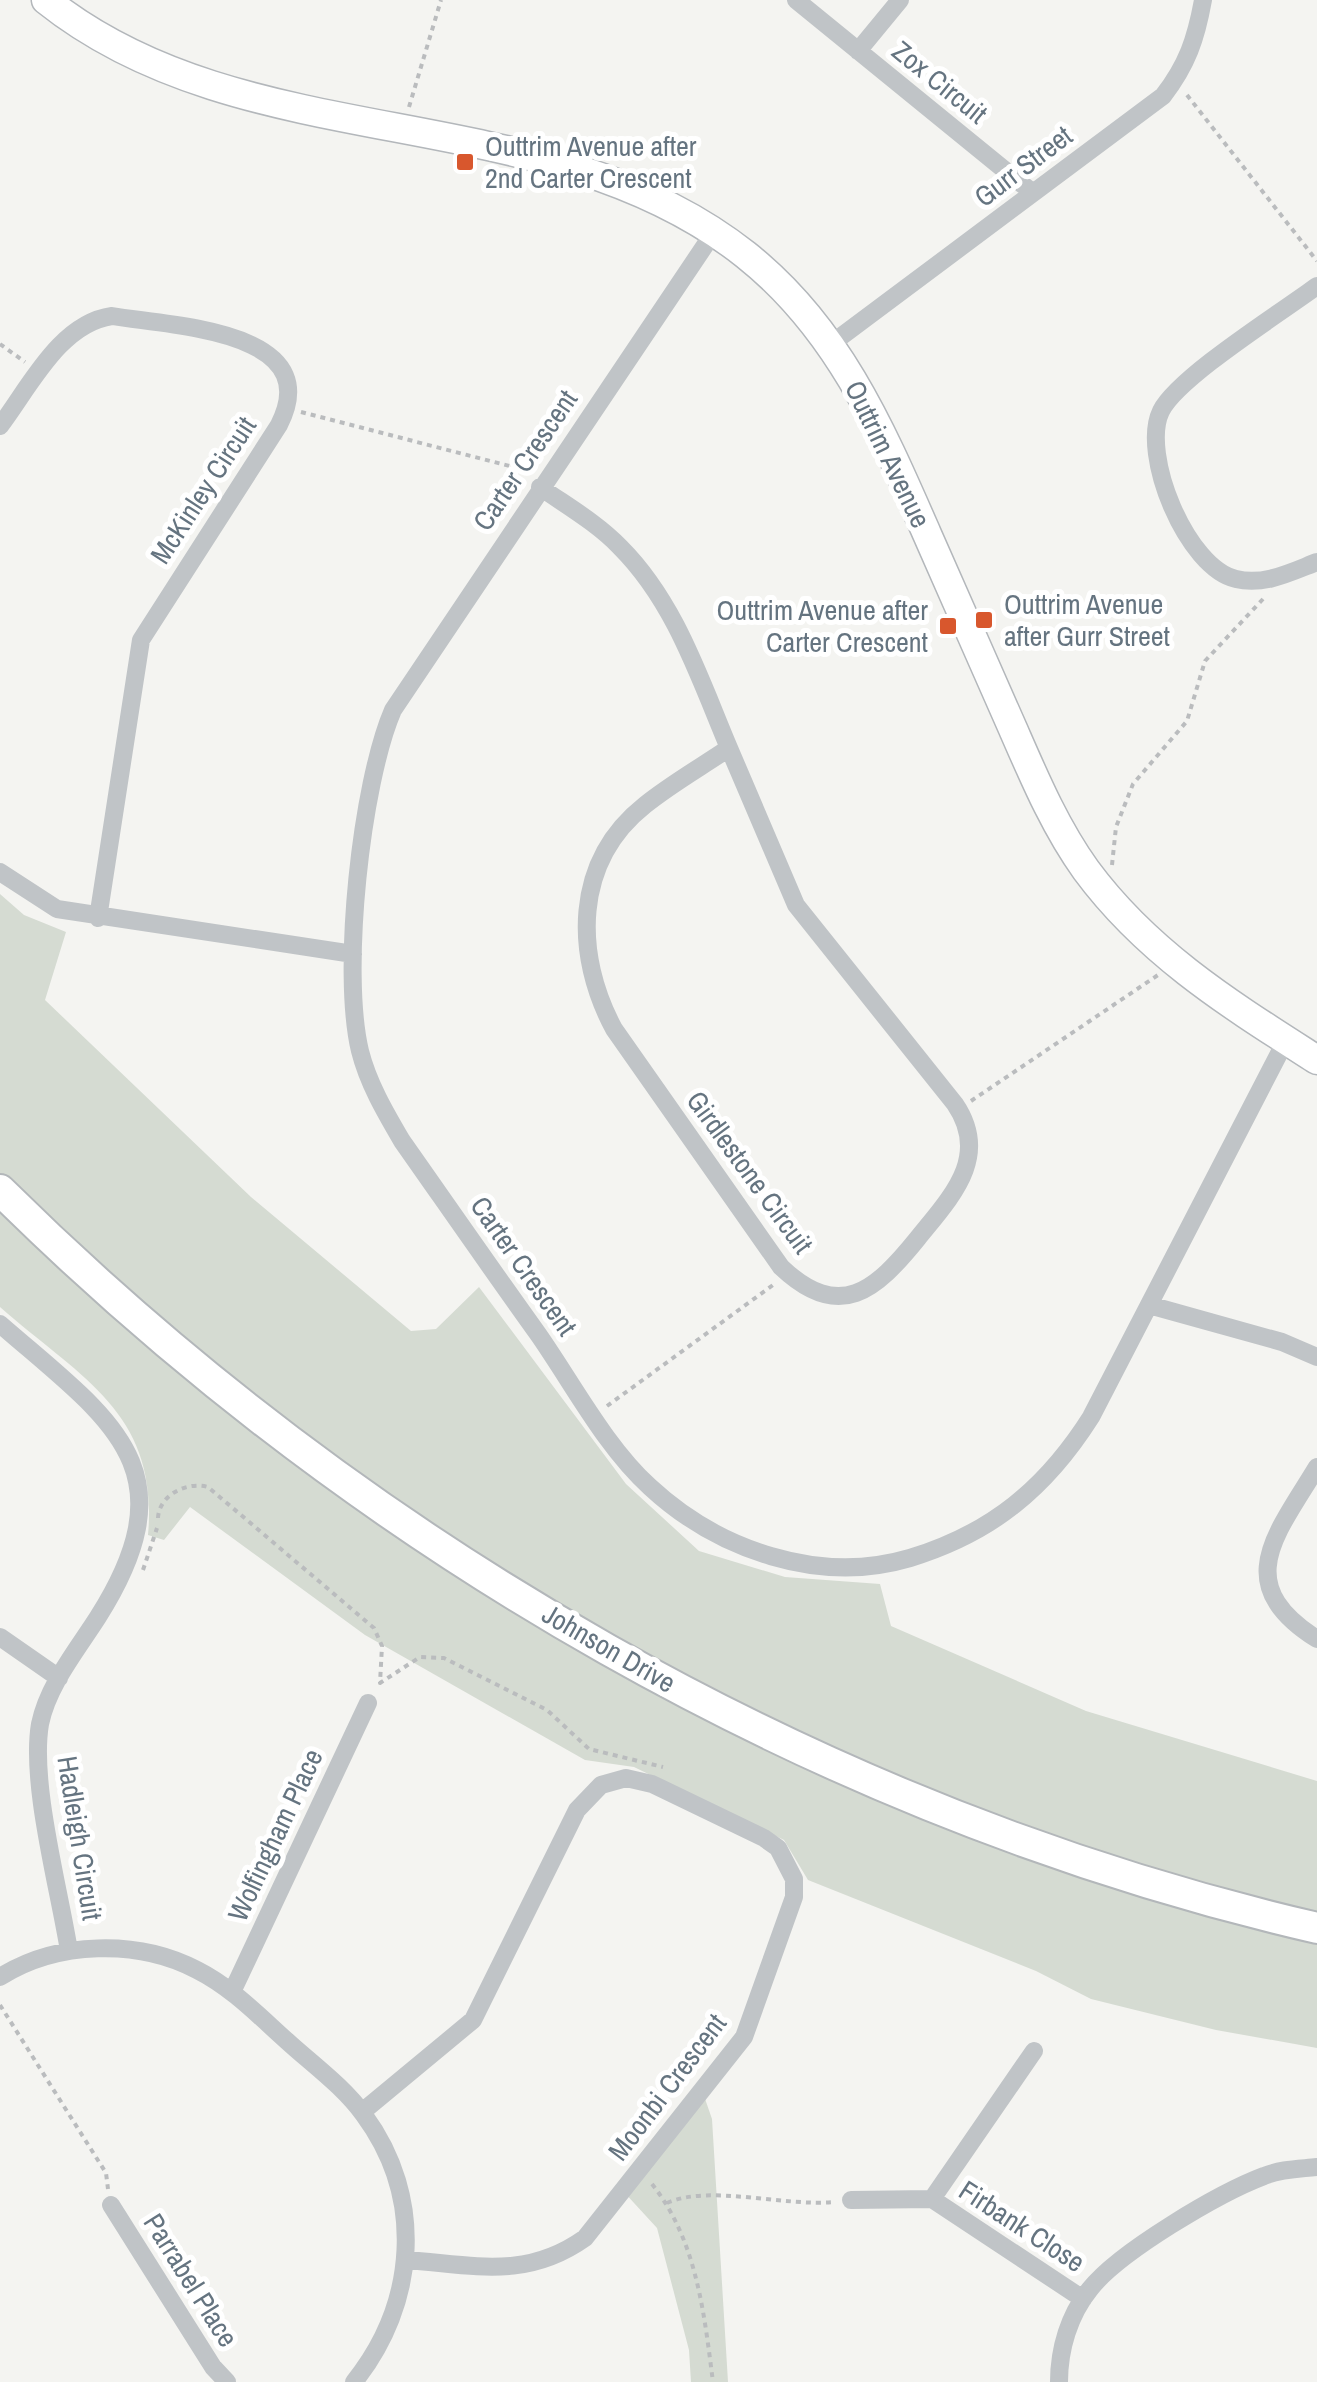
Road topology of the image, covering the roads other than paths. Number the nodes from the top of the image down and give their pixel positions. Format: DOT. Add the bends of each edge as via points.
graph roads {
  1 [pos="46,0"];
  2 [pos="796,0"];
  3 [pos="900,0"];
  4 [pos="1203,0"];
  5 [pos="858,51"];
  6 [pos="1033,194"];
  7 [pos="714,232"];
  8 [pos="1317,286"];
  9 [pos="831,344"];
  10 [pos="0,426"];
  11 [pos="544,481"];
  12 [pos="1317,562"];
  13 [pos="729,748"];
  14 [pos="0,872"];
  15 [pos="98,918"];
  16 [pos="352,954"];
  17 [pos="1286,1040"];
  18 [pos="1317,1060"];
  19 [pos="0,1190"];
  20 [pos="1149,1305"];
  21 [pos="0,1324"];
  22 [pos="1317,1357"];
  23 [pos="1317,1467"];
  24 [pos="0,1637"];
  25 [pos="1317,1638"];
  26 [pos="59,1678"];
  27 [pos="368,1702"];
  28 [pos="1317,1928"];
  29 [pos="70,1951"];
  30 [pos="0,1977"];
  31 [pos="232,1992"];
  32 [pos="1034,2051"];
  33 [pos="362,2112"];
  34 [pos="1317,2168"];
  35 [pos="851,2200"];
  36 [pos="932,2200"];
  37 [pos="111,2205"];
  38 [pos="407,2260"];
  39 [pos="1083,2299"];
  40 [pos="227,2382"];
  41 [pos="354,2382"];
  42 [pos="1058,2382"];
  1 -- 7 [label="street, Outtrim Avenue" via="94,35 212,86 572,166 632,186"];
  2 -- 5 [label="street, Zox Circuit"];
  3 -- 5 [label="street, Zox Circuit"];
  4 -- 6 [label="street, Gurr Street" via="1196,42 1163,96"];
  5 -- 6 [label="street, Zox Circuit"];
  6 -- 9 [label="street, Gurr Street"];
  7 -- 9 [label="street, Outtrim Avenue" via="777,282"];
  7 -- 11 [label="street, Carter Crescent"];
  8 -- 12 [label="street" via="1181,387 1159,414 1154,437 1155,460 1202,560 1232,578 1264,580"];
  9 -- 17 [label="street, Outtrim Avenue" via="874,413 1067,842 1124,918 1171,962"];
  10 -- 15 [label="street, McKinley Circuit" via="72,331 94,318 242,339 274,357 286,381 279,424 140,640"];
  11 -- 13 [label="street, Girdlestone Circuit" via="650,581 675,620"];
  11 -- 16 [label="street, Carter Crescent" via="416,670 384,731 368,798"];
  13 -- 13 [label="street, Girdlestone Circuit" via="643,806 617,834 591,884 584,941 590,978 614,1029 788,1274 818,1294 842,1296 884,1279 967,1171 970,1136 959,1110 796,905"];
  14 -- 15 [label="street" via="57,909"];
  15 -- 16 [label="street"];
  16 -- 20 [label="street, Carter Crescent" via="360,1052 402,1141 649,1486 730,1542 801,1563 850,1566 900,1561 991,1524 1064,1458"];
  17 -- 18 [label="street, Outtrim Avenue"];
  17 -- 20 [label="street, Carter Crescent"];
  19 -- 28 [label="main road, Johnson Drive" via="132,1314 286,1440 444,1551 635,1666 865,1778 1010,1836 1159,1886"];
  20 -- 22 [label="street"];
  21 -- 26 [label="street, Hadleigh Circuit" via="104,1415 136,1472 141,1505 128,1566"];
  23 -- 25 [label="street" via="1270,1544 1266,1567 1280,1612"];
  24 -- 26 [label="street"];
  26 -- 29 [label="street, Hadleigh Circuit" via="44,1708 38,1759"];
  27 -- 31 [label="street, Wolfingham Place"];
  29 -- 30 [label="street"];
  29 -- 31 [label="street" via="155,1954"];
  31 -- 33 [label="street"];
  32 -- 36 [label="street, Firbank Close"];
  33 -- 38 [label="street" via="398,2182"];
  33 -- 38 [label="street, Moonbi Crescent" via="474,2020 577,1810 601,1785 626,1778 652,1784 778,1848 794,1879 794,1897 744,2037 584,2238 559,2256 515,2268"];
  34 -- 39 [label="street" via="1266,2175 1234,2190 1117,2262"];
  35 -- 36 [label="street, Firbank Close"];
  36 -- 39 [label="street, Firbank Close"];
  37 -- 40 [label="street, Parrabel Place"];
  38 -- 41 [label="street" via="384,2338"];
  39 -- 42 [label="street" via="1067,2330"];
}
